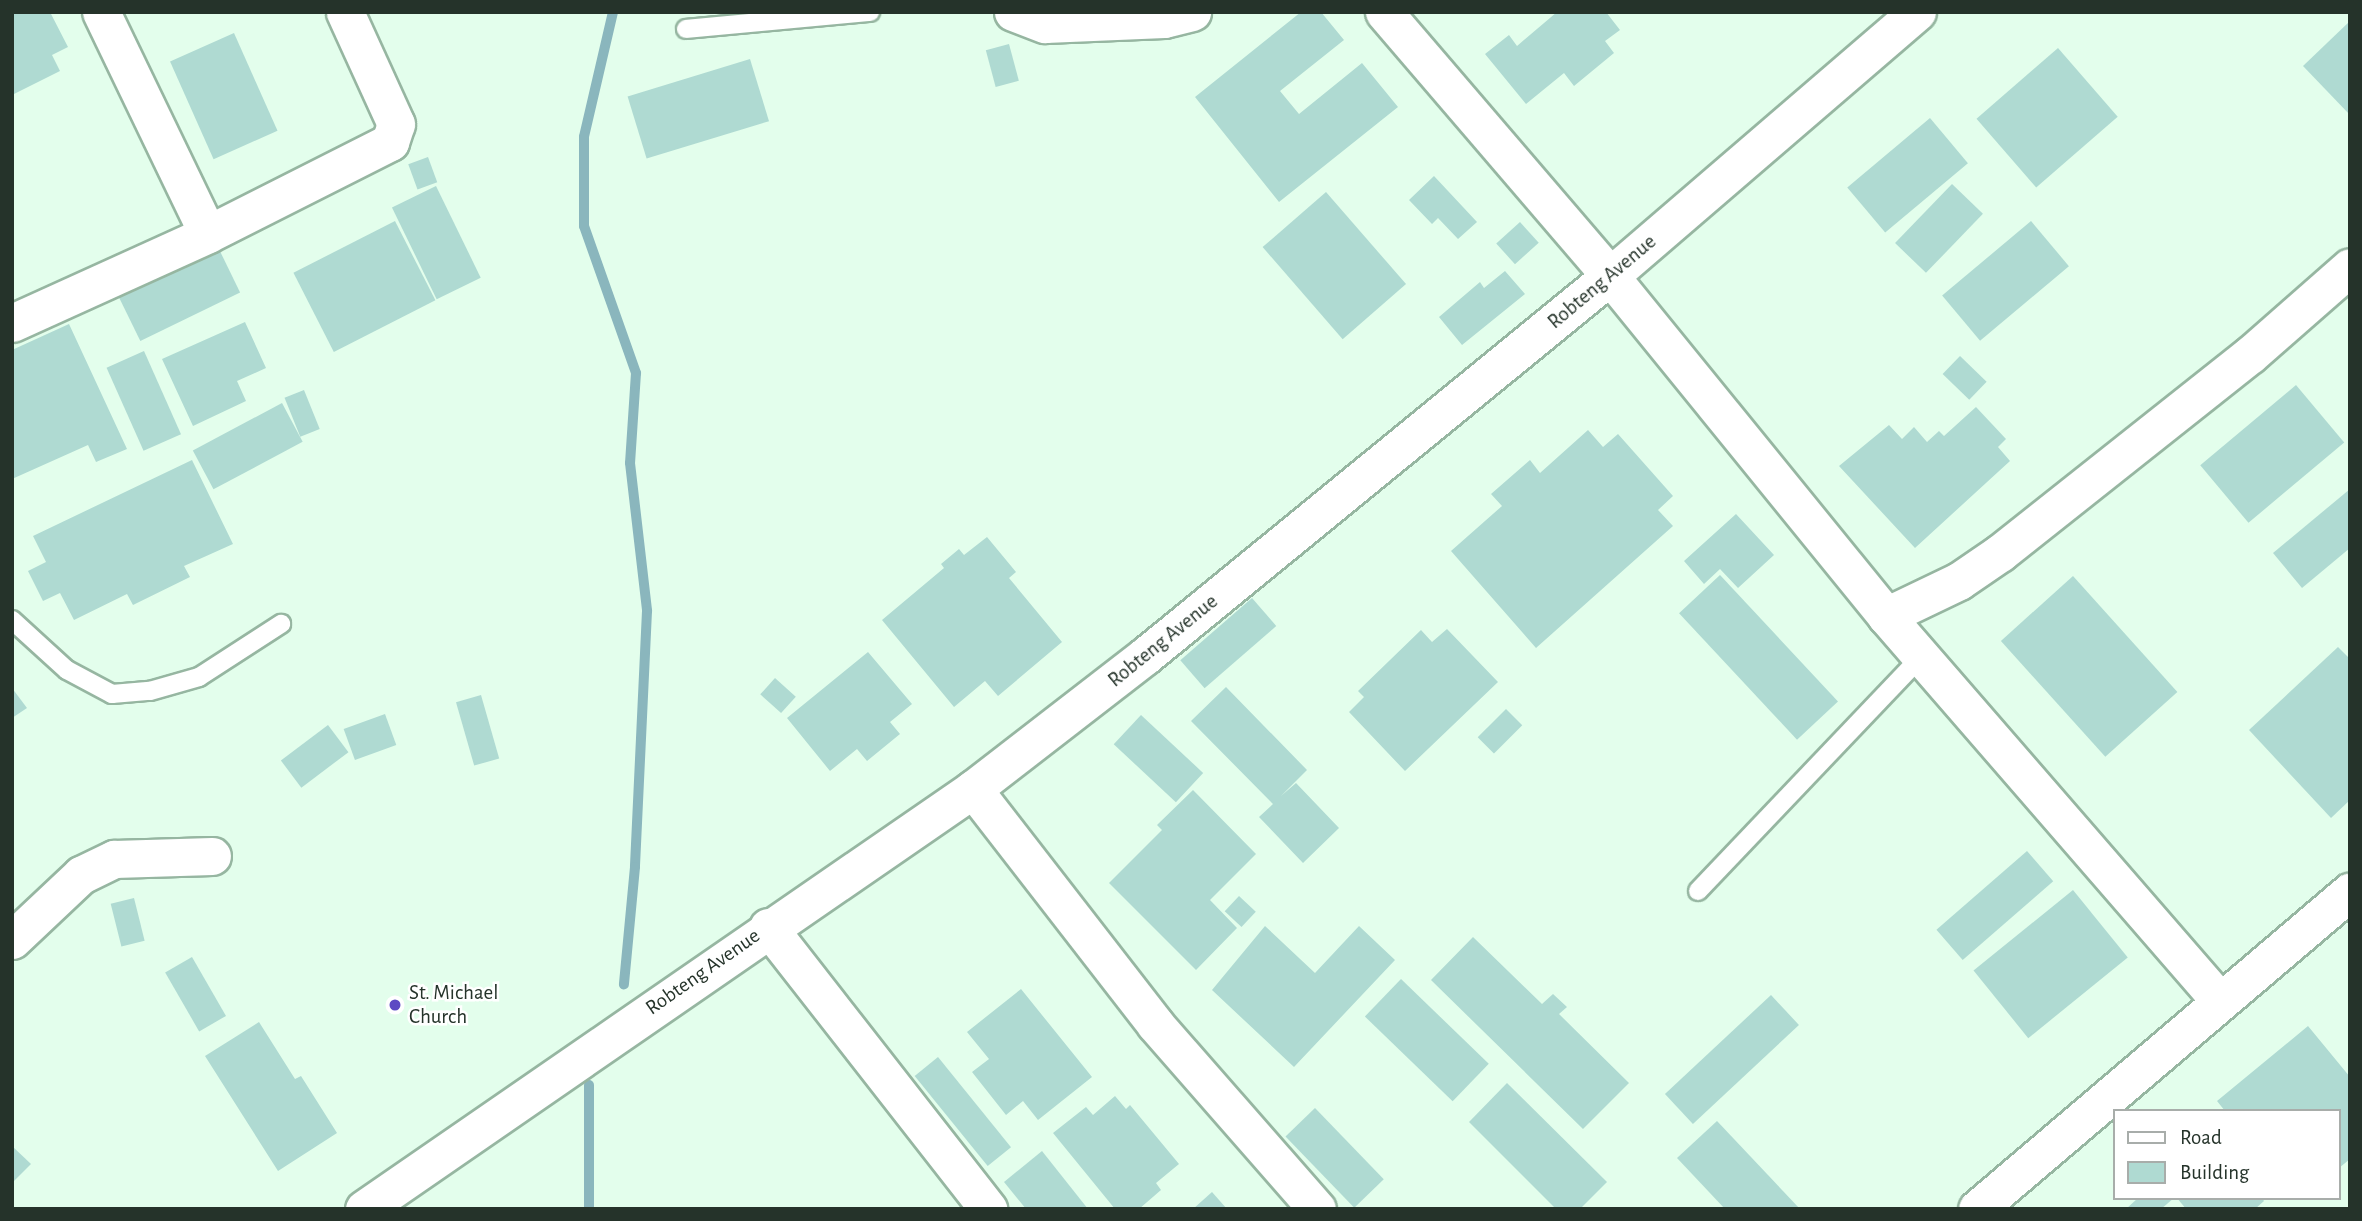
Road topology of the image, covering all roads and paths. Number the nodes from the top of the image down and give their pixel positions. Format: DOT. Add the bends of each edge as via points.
graph roads {
  1 [pos="102,12"];
  2 [pos="345,12"];
  3 [pos="870,12"];
  4 [pos="1013,12"];
  5 [pos="1192,12"];
  6 [pos="1384,12"];
  7 [pos="1917,12"];
  8 [pos="685,29"];
  9 [pos="208,234"];
  10 [pos="2350,267"];
  11 [pos="1611,276"];
  12 [pos="12,323"];
  13 [pos="1886,617"];
  14 [pos="12,620"];
  15 [pos="281,624"];
  16 [pos="1921,657"];
  17 [pos="973,789"];
  18 [pos="212,856"];
  19 [pos="1698,891"];
  20 [pos="2350,891"];
  21 [pos="768,926"];
  22 [pos="12,940"];
  23 [pos="2220,1001"];
  24 [pos="364,1209"];
  25 [pos="988,1209"];
  26 [pos="1317,1209"];
  27 [pos="1977,1209"];
  1 -- 9 [label="street"];
  2 -- 9 [label="street" via="396,124 390,142"];
  3 -- 8 [label="lane"];
  4 -- 5 [label="street" via="1045,24 1164,19"];
  6 -- 11 [label="street"];
  7 -- 11 [label="street, Robteng Avenue"];
  9 -- 12 [label="street"];
  10 -- 13 [label="street" via="2249,355 2000,553 1959,581"];
  11 -- 13 [label="street"];
  11 -- 17 [label="street, Robteng Avenue" via="1145,656"];
  13 -- 16 [label="street"];
  14 -- 15 [label="lane" via="67,670 112,694 150,691 200,677"];
  16 -- 19 [label="lane"];
  16 -- 23 [label="street"];
  17 -- 21 [label="street, Robteng Avenue"];
  17 -- 26 [label="street" via="1155,1024"];
  18 -- 22 [label="street" via="114,859 81,875"];
  20 -- 23 [label="street"];
  21 -- 24 [label="street, Robteng Avenue"];
  21 -- 25 [label="street"];
  23 -- 27 [label="street"];
}
